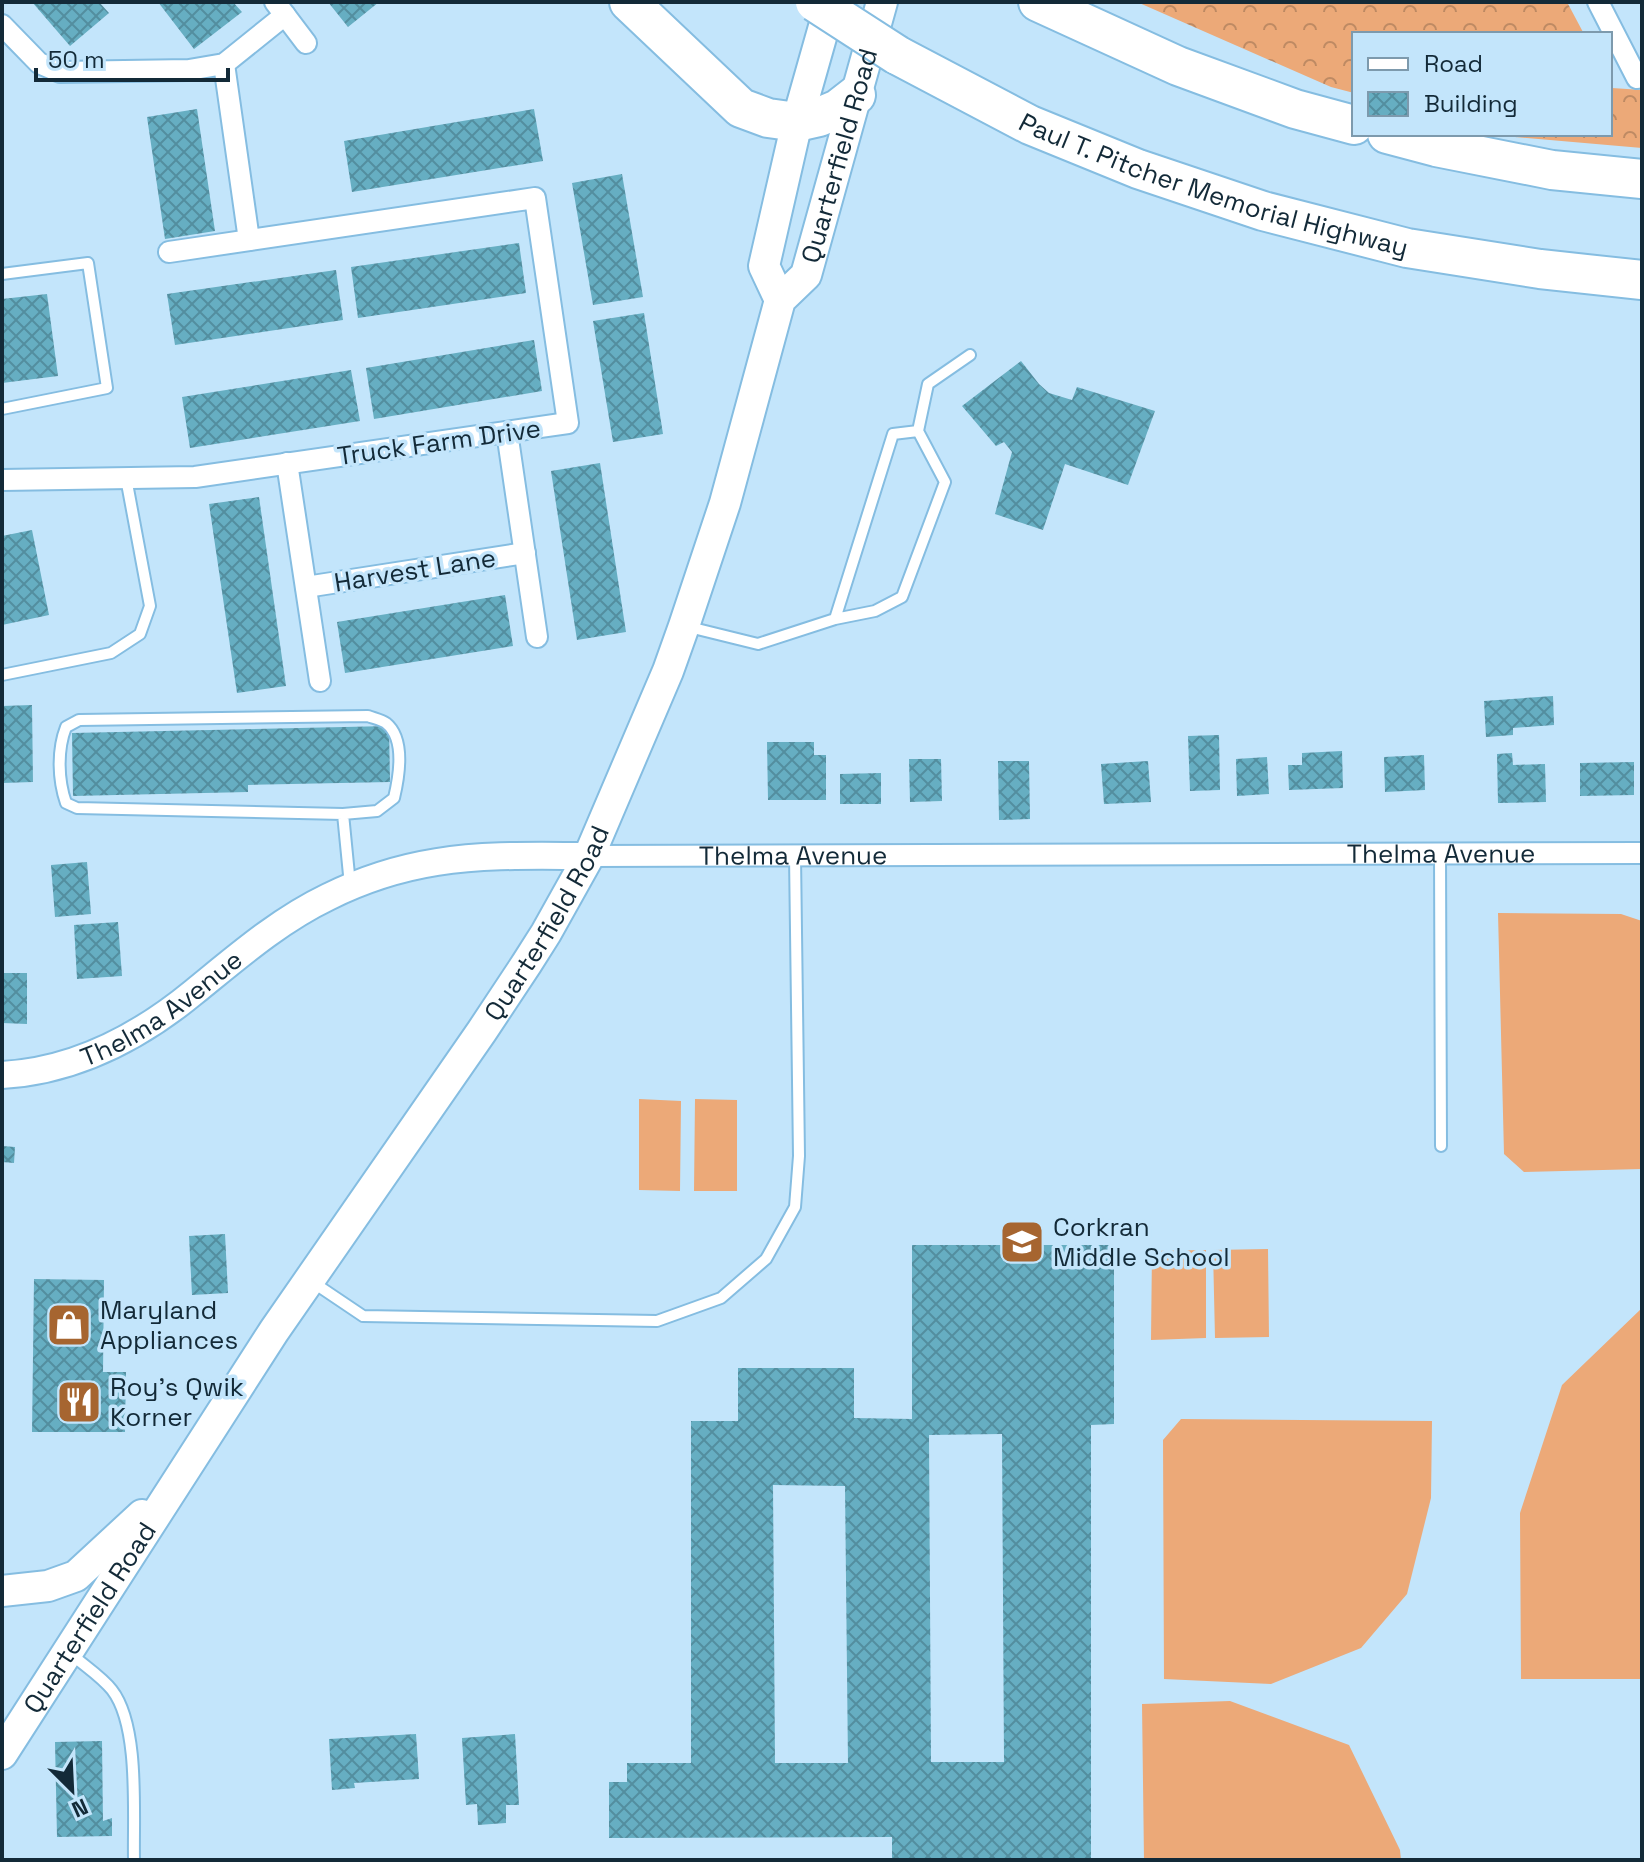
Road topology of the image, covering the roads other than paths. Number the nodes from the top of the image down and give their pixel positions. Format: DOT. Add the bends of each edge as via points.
graph roads {
  1 [pos="629,2"];
  2 [pos="815,2"];
  3 [pos="831,2"];
  4 [pos="882,2"];
  5 [pos="1038,2"];
  6 [pos="1598,2"];
  7 [pos="280,8"];
  8 [pos="2,25"];
  9 [pos="306,43"];
  10 [pos="224,64"];
  11 [pos="1637,78"];
  12 [pos="856,95"];
  13 [pos="797,122"];
  14 [pos="1352,124"];
  15 [pos="1395,136"];
  16 [pos="1642,179"];
  17 [pos="249,240"];
  18 [pos="169,252"];
  19 [pos="2,274"];
  20 [pos="1642,280"];
  21 [pos="780,300"];
  22 [pos="970,355"];
  23 [pos="2,409"];
  24 [pos="918,431"];
  25 [pos="507,432"];
  26 [pos="287,463"];
  27 [pos="126,478"];
  28 [pos="2,480"];
  29 [pos="525,553"];
  30 [pos="306,587"];
  31 [pos="835,619"];
  32 [pos="684,626"];
  33 [pos="537,637"];
  34 [pos="2,675"];
  35 [pos="320,681"];
  36 [pos="343,814"];
  37 [pos="1642,853"];
  38 [pos="1440,854"];
  39 [pos="589,856"];
  40 [pos="795,856"];
  41 [pos="351,887"];
  42 [pos="2,1075"];
  43 [pos="1441,1146"];
  44 [pos="310,1280"];
  45 [pos="178,1480"];
  46 [pos="2,1591"];
  47 [pos="68,1651"];
  48 [pos="2,1754"];
  49 [pos="134,1860"];
  1 -- 13 [label="highway" via="741,108"];
  2 -- 20 [label="highway, Paul T. Pitcher Memorial Highway, bridge" via="897,55 1030,125 1138,169 1263,211 1407,248"];
  3 -- 13 [label="main road, Quarterfield Road"];
  4 -- 12 [label="main road, Quarterfield Road"];
  5 -- 14 [label="highway" via="1178,66"];
  6 -- 11 [label="street"];
  7 -- 9 [label="street"];
  7 -- 10 [label="street"];
  8 -- 10 [label="street" via="39,63 60,72 189,70"];
  10 -- 17 [label="street"];
  12 -- 13 [label="highway" via="838,109"];
  12 -- 21 [label="main road, Quarterfield Road" via="806,275"];
  13 -- 21 [label="main road, Quarterfield Road" via="764,266"];
  15 -- 16 [label="highway" via="1552,170"];
  17 -- 18 [label="street, Truck Farm Drive"];
  17 -- 25 [label="street, Truck Farm Drive" via="535,198 568,423"];
  19 -- 23 [label="lane" via="88,263 107,388"];
  21 -- 32 [label="main road, Quarterfield Road" via="725,503"];
  22 -- 24 [label="lane" via="928,384"];
  24 -- 31 [label="lane" via="893,434"];
  24 -- 31 [label="lane" via="945,482 902,597 875,611"];
  25 -- 26 [label="street, Truck Farm Drive"];
  25 -- 29 [label="street"];
  26 -- 27 [label="street, Truck Farm Drive" via="195,477"];
  26 -- 30 [label="street"];
  27 -- 28 [label="street, Truck Farm Drive"];
  27 -- 34 [label="lane" via="150,606 140,634 111,653"];
  29 -- 30 [label="street, Harvest Lane"];
  29 -- 33 [label="street"];
  30 -- 35 [label="street"];
  31 -- 32 [label="lane" via="758,644"];
  32 -- 39 [label="main road, Quarterfield Road"];
  36 -- 36 [label="lane" via="377,811 394,798 401,768 395,734 385,722 368,716 79,720 66,727 60,742 62,790 66,803 77,808"];
  36 -- 41 [label="lane"];
  37 -- 38 [label="street, Thelma Avenue"];
  38 -- 40 [label="street, Thelma Avenue"];
  38 -- 43 [label="lane"];
  39 -- 40 [label="street, Thelma Avenue"];
  39 -- 41 [label="street, Thelma Avenue" via="439,861"];
  39 -- 44 [label="main road, Quarterfield Road" via="512,986"];
  40 -- 44 [label="lane" via="799,1156 795,1207 766,1259 721,1298 657,1321 363,1316"];
  41 -- 42 [label="street, Thelma Avenue" via="300,912 121,1041 65,1066"];
  44 -- 45 [label="main road, Quarterfield Road"];
  45 -- 46 [label="main road, Quarterfield Road" via="76,1576 48,1586"];
  45 -- 47 [label="main road, Quarterfield Road"];
  47 -- 48 [label="main road, Quarterfield Road"];
  47 -- 49 [label="lane" via="111,1689 122,1706 132,1748"];
}
